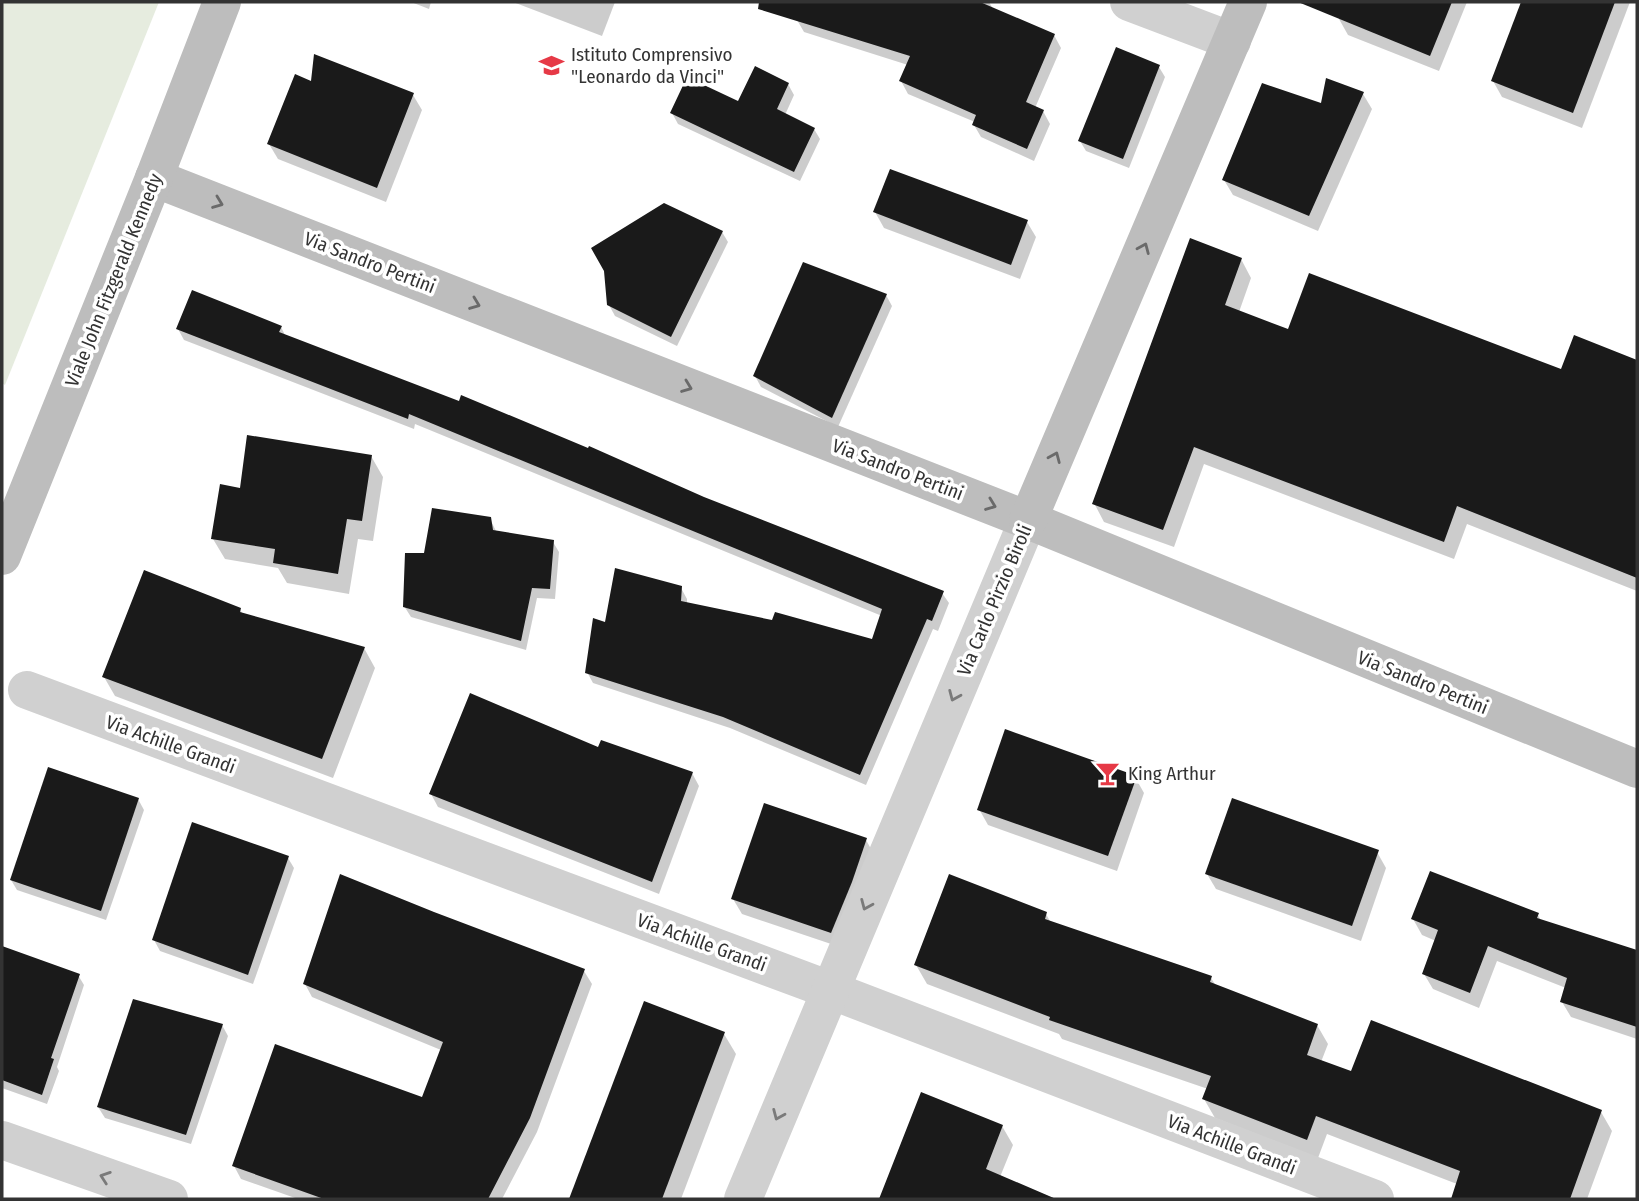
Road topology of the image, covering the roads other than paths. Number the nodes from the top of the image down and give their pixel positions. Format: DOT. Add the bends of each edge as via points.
graph roads {
  1 [pos="222,2"];
  2 [pos="1129,2"];
  3 [pos="1248,2"];
  4 [pos="1232,41"];
  5 [pos="154,178"];
  6 [pos="1028,520"];
  7 [pos="2,556"];
  8 [pos="27,690"];
  9 [pos="1637,769"];
  10 [pos="830,990"];
  11 [pos="2,1140"];
  12 [pos="169,1199"];
  13 [pos="743,1199"];
  14 [pos="1375,1199"];
  1 -- 5 [label="street, Viale John Fitzgerald Kennedy"];
  2 -- 4 [label="street"];
  3 -- 4 [label="street, Via Carlo Pirzio Biroli"];
  6 -- 4 [label="street, Via Carlo Pirzio Biroli, one-way"];
  5 -- 6 [label="street, Via Sandro Pertini, one-way"];
  5 -- 7 [label="street, Viale John Fitzgerald Kennedy"];
  6 -- 9 [label="street, Via Sandro Pertini"];
  6 -- 10 [label="street, Via Carlo Pirzio Biroli, one-way"];
  8 -- 10 [label="street, Via Achille Grandi"];
  10 -- 13 [label="street, Via Carlo Pirzio Biroli, one-way"];
  10 -- 14 [label="street, Via Achille Grandi"];
  12 -- 11 [label="street, one-way"];
}
